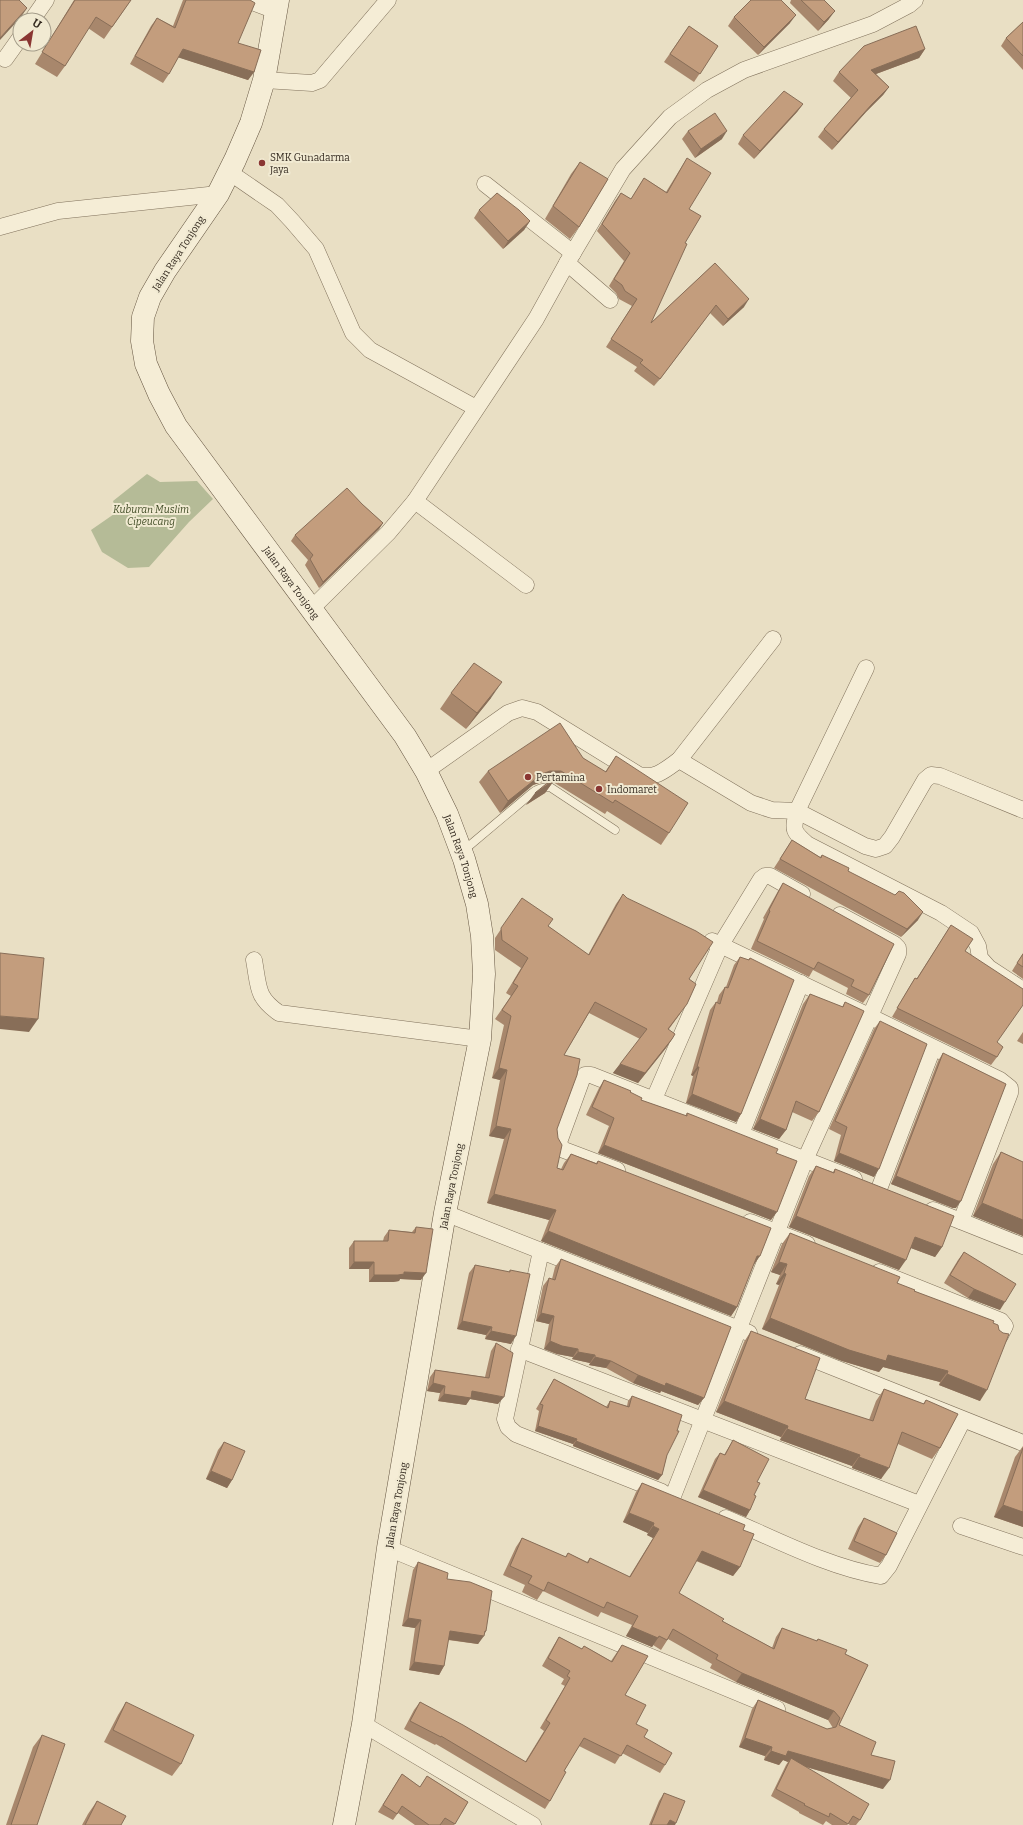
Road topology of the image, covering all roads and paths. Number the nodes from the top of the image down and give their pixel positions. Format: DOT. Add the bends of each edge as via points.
graph roads {
  1 [pos="46,0"];
  2 [pos="247,0"];
  3 [pos="388,0"];
  4 [pos="915,0"];
  5 [pos="277,5"];
  6 [pos="38,12"];
  7 [pos="12,49"];
  8 [pos="5,59"];
  9 [pos="264,80"];
  10 [pos="229,172"];
  11 [pos="486,184"];
  12 [pos="218,194"];
  13 [pos="0,227"];
  14 [pos="570,258"];
  15 [pos="610,300"];
  16 [pos="476,408"];
  17 [pos="415,501"];
  18 [pos="526,585"];
  19 [pos="310,610"];
  20 [pos="773,639"];
  21 [pos="866,668"];
  22 [pos="679,760"];
  23 [pos="426,771"];
  24 [pos="1023,810"];
  25 [pos="797,811"];
  26 [pos="615,830"];
  27 [pos="462,852"];
  28 [pos="700,935"];
  29 [pos="720,946"];
  30 [pos="254,960"];
  31 [pos="801,983"];
  32 [pos="1023,990"];
  33 [pos="871,1016"];
  34 [pos="480,1039"];
  35 [pos="934,1048"];
  36 [pos="654,1099"];
  37 [pos="741,1134"];
  38 [pos="805,1160"];
  39 [pos="630,1175"];
  40 [pos="879,1189"];
  41 [pos="894,1195"];
  42 [pos="916,1203"];
  43 [pos="445,1213"];
  44 [pos="733,1215"];
  45 [pos="961,1221"];
  46 [pos="777,1232"];
  47 [pos="1023,1246"];
  48 [pos="820,1249"];
  49 [pos="541,1251"];
  50 [pos="863,1266"];
  51 [pos="739,1329"];
  52 [pos="1000,1336"];
  53 [pos="761,1338"];
  54 [pos="782,1347"];
  55 [pos="519,1349"];
  56 [pos="963,1420"];
  57 [pos="703,1421"];
  58 [pos="1023,1443"];
  59 [pos="919,1504"];
  60 [pos="710,1512"];
  61 [pos="962,1526"];
  62 [pos="1023,1547"];
  63 [pos="388,1548"];
  64 [pos="787,1714"];
  65 [pos="363,1724"];
  66 [pos="344,1825"];
  67 [pos="533,1825"];
  1 -- 6 [label="street"];
  2 -- 5 [label="street"];
  3 -- 9 [label="street" via="320,80 312,83"];
  4 -- 14 [label="street" via="873,24 744,70 706,90 670,117 623,169"];
  5 -- 9 [label="main road, Jalan Raya Tonjong"];
  7 -- 8 [label="street"];
  9 -- 10 [label="main road, Jalan Raya Tonjong" via="251,123"];
  10 -- 12 [label="main road, Jalan Raya Tonjong"];
  10 -- 16 [label="street" via="277,205 316,249 353,333 363,344"];
  11 -- 14 [label="street"];
  12 -- 13 [label="street" via="58,211"];
  12 -- 19 [label="main road, Jalan Raya Tonjong" via="165,270 150,297 143,317 142,333 146,364 176,426"];
  14 -- 15 [label="street"];
  14 -- 16 [label="street" via="536,319"];
  16 -- 17 [label="street"];
  17 -- 18 [label="street"];
  17 -- 19 [label="street" via="388,533"];
  19 -- 23 [label="main road, Jalan Raya Tonjong" via="405,736"];
  20 -- 22 [label="street"];
  21 -- 25 [label="street"];
  22 -- 23 [label="street" via="659,775 639,775 537,712 522,708 508,712"];
  22 -- 25 [label="street" via="751,803 772,810"];
  23 -- 27 [label="main road, Jalan Raya Tonjong"];
  24 -- 25 [label="street" via="940,776 931,775 925,780 892,837 885,846 876,849 865,846"];
  25 -- 32 [label="street" via="793,827 807,844 941,913 971,933 978,946 980,958 989,968"];
  26 -- 27 [label="lane" via="550,787 544,787 532,792"];
  27 -- 34 [label="main road, Jalan Raya Tonjong" via="477,904 482,936 484,974"];
  28 -- 29 [label="street"];
  29 -- 31 [label="street"];
  29 -- 33 [label="street" via="761,879 770,876 898,948 898,954"];
  29 -- 36 [label="street"];
  30 -- 34 [label="street" via="260,993 267,1004 279,1013"];
  31 -- 33 [label="street"];
  31 -- 37 [label="street"];
  33 -- 35 [label="street"];
  33 -- 38 [label="street"];
  34 -- 43 [label="main road, Jalan Raya Tonjong"];
  35 -- 40 [label="street"];
  35 -- 45 [label="street" via="1000,1080 1010,1088"];
  36 -- 37 [label="street"];
  36 -- 39 [label="street" via="586,1075 582,1079 560,1142 564,1150"];
  37 -- 38 [label="street"];
  38 -- 40 [label="street"];
  38 -- 46 [label="street"];
  40 -- 41 [label="street"];
  42 -- 45 [label="street"];
  43 -- 49 [label="street"];
  43 -- 63 [label="main road, Jalan Raya Tonjong"];
  44 -- 46 [label="street"];
  45 -- 47 [label="street"];
  46 -- 48 [label="street"];
  46 -- 51 [label="street"];
  49 -- 51 [label="street"];
  49 -- 55 [label="street"];
  50 -- 52 [label="street" via="1001,1322 1004,1326"];
  51 -- 53 [label="street"];
  51 -- 57 [label="street"];
  54 -- 56 [label="street"];
  55 -- 57 [label="street"];
  55 -- 57 [label="street" via="505,1419 508,1427 516,1434 681,1499"];
  56 -- 58 [label="street"];
  56 -- 59 [label="street"];
  57 -- 59 [label="street"];
  59 -- 60 [label="street" via="889,1566 881,1576 864,1573 818,1557"];
  61 -- 62 [label="street"];
  63 -- 64 [label="street"];
  63 -- 65 [label="main road, Jalan Raya Tonjong"];
  65 -- 66 [label="main road, Jalan Raya Tonjong"];
  65 -- 67 [label="street"];
}
